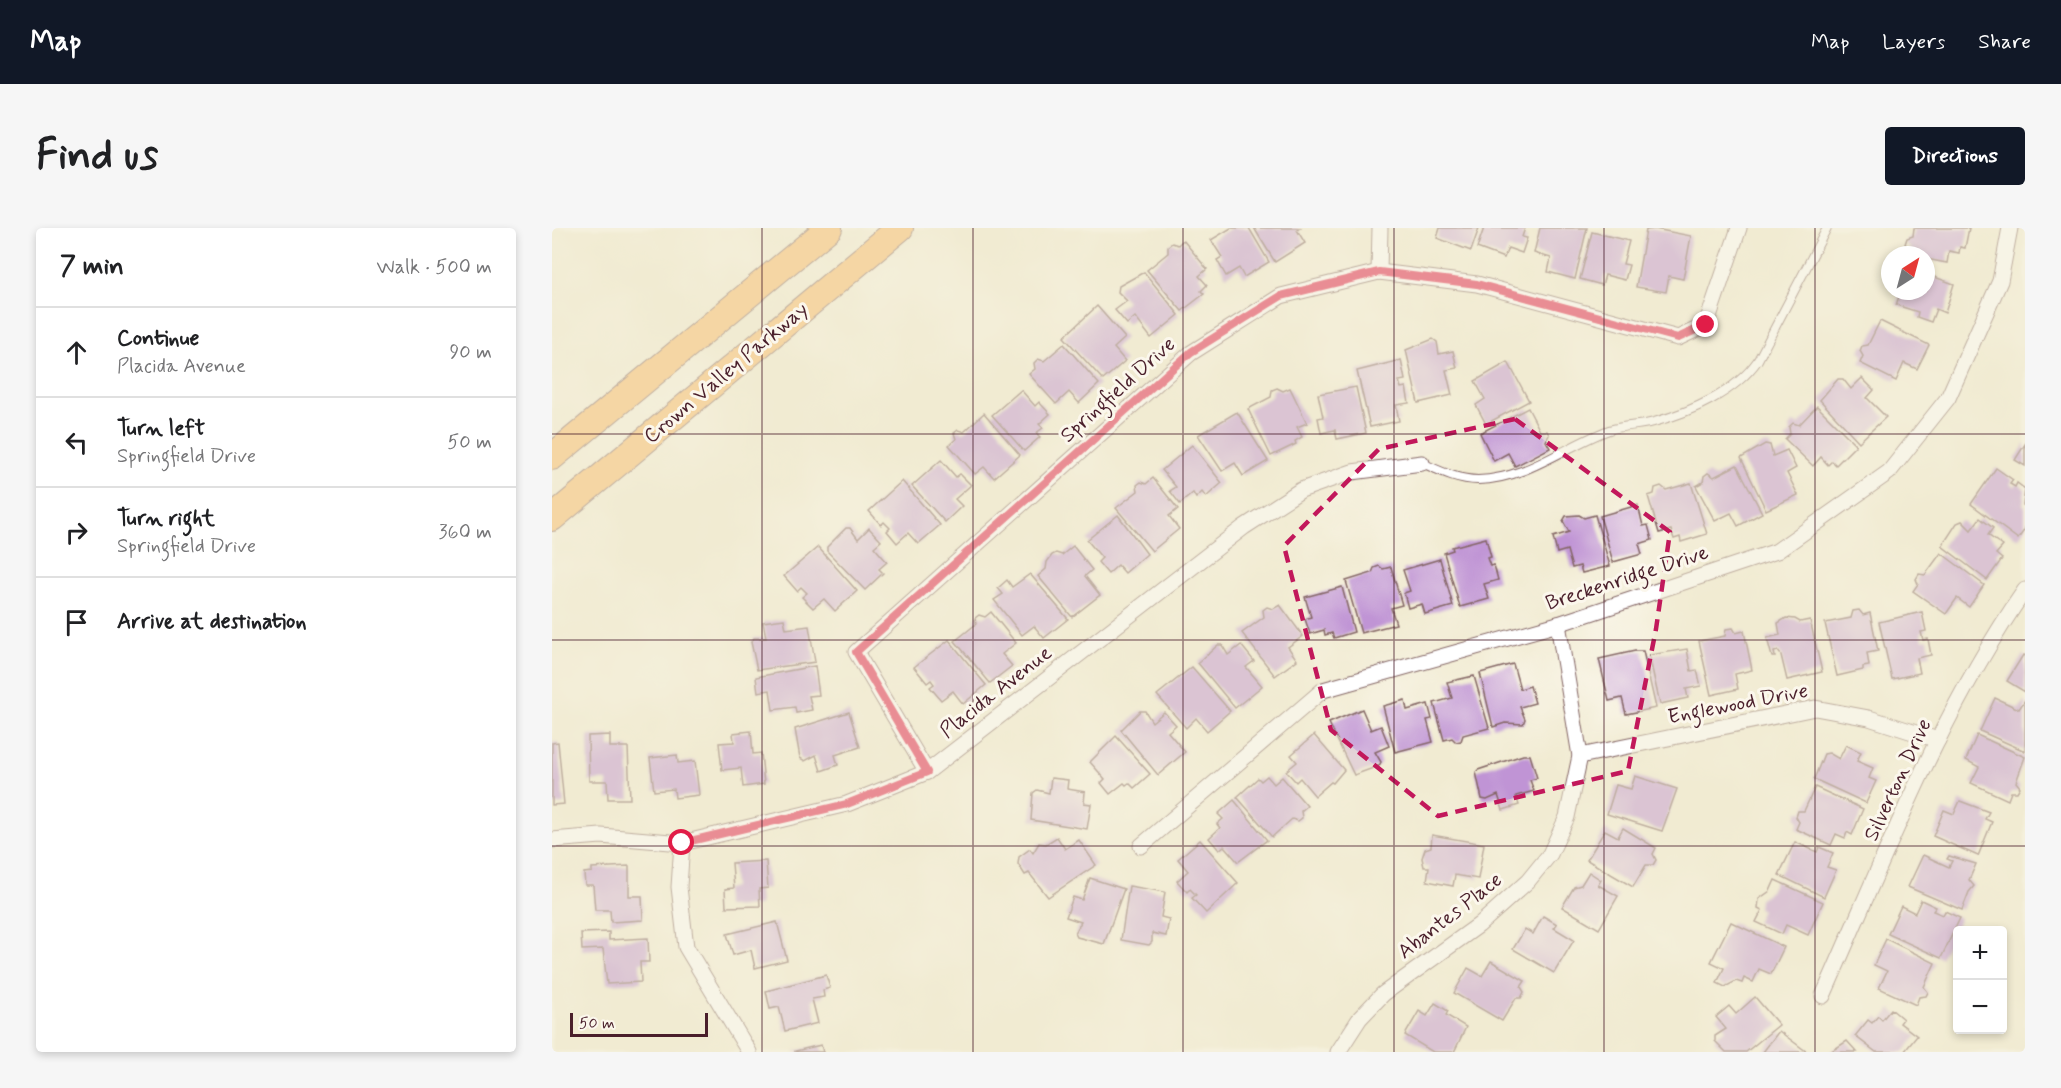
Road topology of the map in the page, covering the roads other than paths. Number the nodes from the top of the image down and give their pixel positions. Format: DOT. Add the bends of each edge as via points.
graph roads {
  1 [pos="829,228"];
  2 [pos="900,228"];
  3 [pos="1380,228"];
  4 [pos="1739,228"];
  5 [pos="1827,228"];
  6 [pos="2010,228"];
  7 [pos="1379,272"];
  8 [pos="552,457"];
  9 [pos="1422,463"];
  10 [pos="552,518"];
  11 [pos="2025,590"];
  12 [pos="1558,624"];
  13 [pos="1938,740"];
  14 [pos="1580,756"];
  15 [pos="927,772"];
  16 [pos="552,840"];
  17 [pos="682,843"];
  18 [pos="1141,846"];
  19 [pos="1823,996"];
  20 [pos="749,1052"];
  21 [pos="1338,1052"];
  1 -- 8 [label="main road"];
  2 -- 10 [label="main road, Crown Valley Parkway"];
  3 -- 7 [label="street"];
  4 -- 7 [label="street, Springfield Drive" via="1706,325 1678,338 1477,284"];
  5 -- 9 [label="lane" via="1764,351 1749,373 1731,386 1694,407 1664,418 1610,430 1522,472 1479,480 1456,477"];
  6 -- 12 [label="street, Breckenridge Drive" via="2000,281 1948,398 1888,472 1777,551"];
  7 -- 15 [label="street, Springfield Drive" via="1281,296 1191,352 856,652"];
  9 -- 15 [label="street, Placida Avenue" via="1352,472 1301,490 1244,527"];
  11 -- 13 [label="street, Silverton Drive" via="1992,637"];
  12 -- 14 [label="street, Abantes Place"];
  12 -- 18 [label="street, Breckenridge Drive" via="1323,690"];
  13 -- 14 [label="street, Englewood Drive" via="1869,718 1815,708"];
  13 -- 19 [label="street, Silverton Drive"];
  14 -- 21 [label="street, Abantes Place" via="1567,817 1550,854 1528,881 1479,925 1383,994 1360,1018"];
  15 -- 17 [label="street, Placida Avenue" via="847,804"];
  16 -- 17 [label="street, Placida Avenue" via="601,836"];
  17 -- 20 [label="street" via="679,887 686,946"];
}
